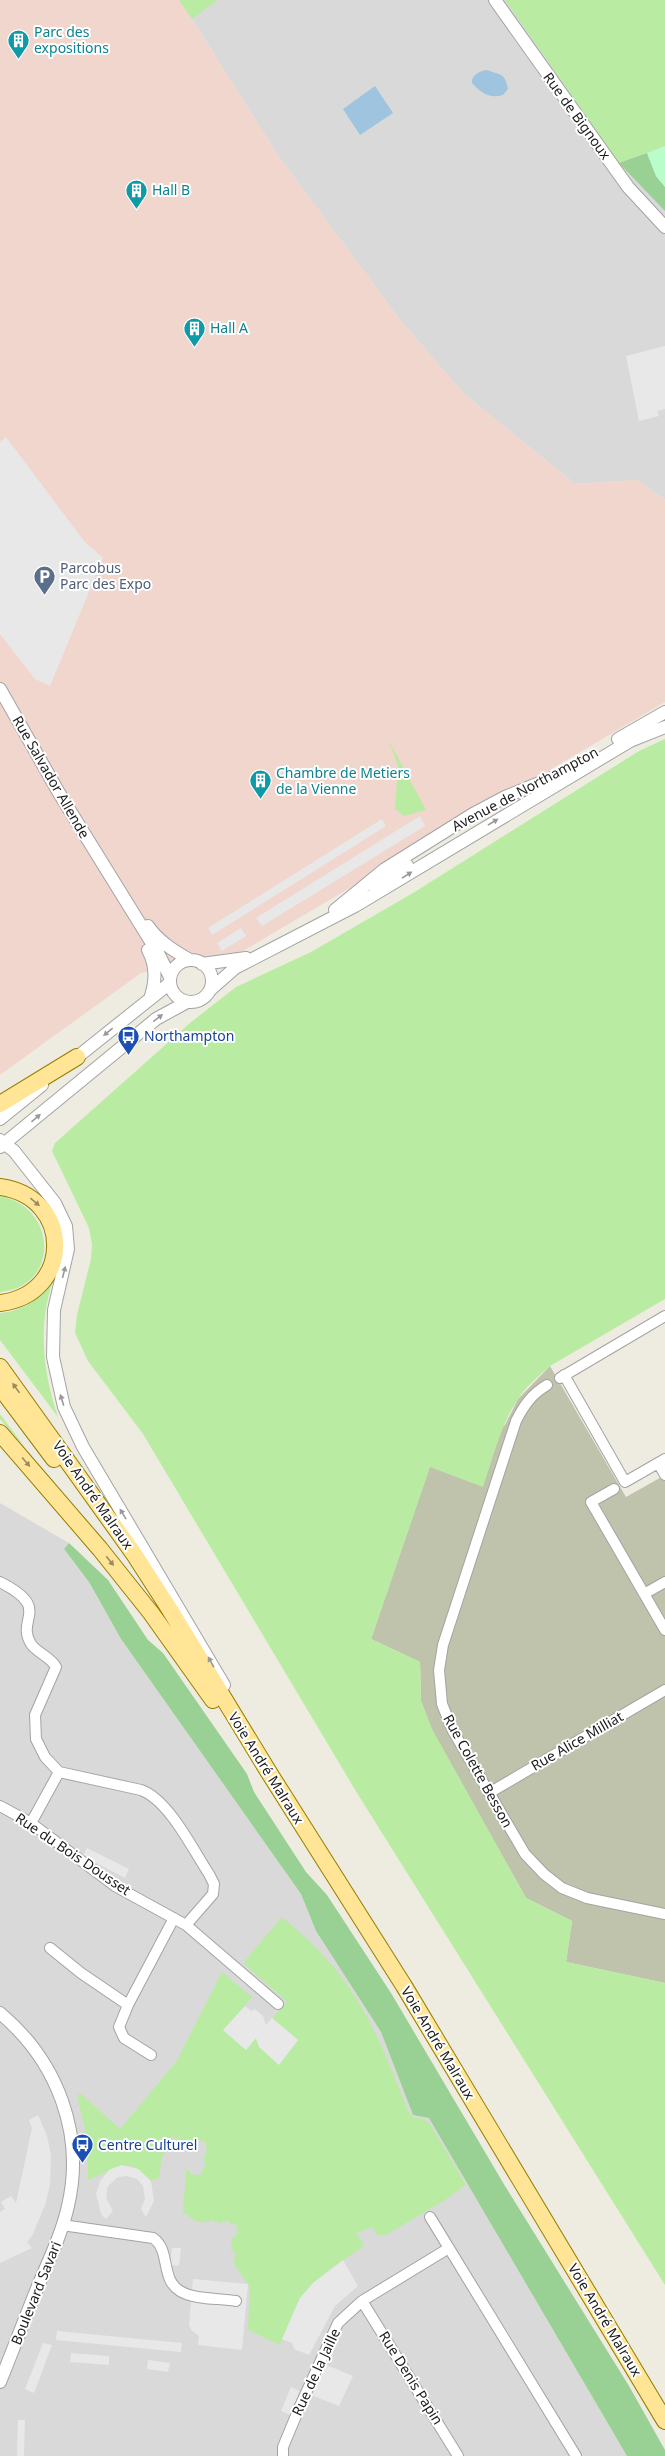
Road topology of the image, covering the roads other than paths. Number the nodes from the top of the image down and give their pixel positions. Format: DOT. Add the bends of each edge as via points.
graph roads {
  1 [pos="495,0"];
  2 [pos="665,227"];
  3 [pos="0,689"];
  4 [pos="665,712"];
  5 [pos="665,726"];
  6 [pos="455,835"];
  7 [pos="103,864"];
  8 [pos="313,929"];
  9 [pos="261,954"];
  10 [pos="190,960"];
  11 [pos="202,964"];
  12 [pos="170,980"];
  13 [pos="210,990"];
  14 [pos="150,999"];
  15 [pos="187,1002"];
  16 [pos="77,1057"];
  17 [pos="0,1104"];
  18 [pos="0,1119"];
  19 [pos="2,1143"];
  20 [pos="0,1187"];
  21 [pos="0,1303"];
  22 [pos="665,1316"];
  23 [pos="0,1367"];
  24 [pos="547,1385"];
  25 [pos="0,1387"];
  26 [pos="0,1433"];
  27 [pos="662,1461"];
  28 [pos="665,1475"];
  29 [pos="614,1489"];
  30 [pos="0,1582"];
  31 [pos="665,1582"];
  32 [pos="644,1594"];
  33 [pos="665,1630"];
  34 [pos="204,1668"];
  35 [pos="665,1690"];
  36 [pos="268,1771"];
  37 [pos="59,1772"];
  38 [pos="489,1793"];
  39 [pos="0,1806"];
  40 [pos="31,1823"];
  41 [pos="665,1914"];
  42 [pos="174,1918"];
  43 [pos="186,1925"];
  44 [pos="50,1948"];
  45 [pos="278,2004"];
  46 [pos="128,2005"];
  47 [pos="0,2013"];
  48 [pos="150,2055"];
  49 [pos="430,2217"];
  50 [pos="62,2226"];
  51 [pos="449,2248"];
  52 [pos="236,2300"];
  53 [pos="362,2301"];
  54 [pos="1,2375"];
  55 [pos="665,2421"];
  56 [pos="283,2456"];
  57 [pos="458,2456"];
  58 [pos="576,2456"];
  1 -- 2 [label="street, Rue de Bignoux" via="628,187"];
  3 -- 7 [label="street, Rue Salvador Allende"];
  4 -- 6 [label="street, Avenue de Northampton" via="552,778 505,797"];
  6 -- 5 [label="street, Avenue de Northampton, one-way" via="630,741"];
  8 -- 6 [label="street, Avenue de Northampton, one-way" via="355,906"];
  6 -- 8 [label="street, Avenue de Northampton" via="385,869"];
  7 -- 10 [label="street, Rue Salvador Allende" via="153,933"];
  7 -- 12 [label="street, Rue Salvador Allende"];
  7 -- 14 [label="street, Rue Salvador Allende" via="127,915 153,960 154,982"];
  8 -- 9 [label="street, Avenue de Northampton"];
  9 -- 11 [label="street, Avenue de Northampton" via="229,962"];
  9 -- 13 [label="street, Avenue de Northampton" via="230,972"];
  10 -- 11 [label="street"];
  10 -- 12 [label="street" via="179,964"];
  11 -- 13 [label="street" via="211,975"];
  12 -- 14 [label="street"];
  12 -- 15 [label="street" via="176,996"];
  13 -- 15 [label="street" via="201,999"];
  14 -- 16 [label="street, one-way"];
  19 -- 15 [label="street, one-way" via="156,1019"];
  16 -- 17 [label="main road"];
  16 -- 18 [label="street"];
  36 -- 19 [label="street, one-way" via="212,1663 86,1454 72,1426 58,1387 53,1344 54,1310 68,1249 66,1226 55,1203"];
  20 -- 21 [label="main road, one-way" via="24,1193 36,1201 45,1211 54,1229 56,1243 51,1267 39,1285 25,1297"];
  22 -- 27 [label="street" via="561,1377 626,1482"];
  34 -- 23 [label="main road, Voie André Malraux, one-way" via="134,1554"];
  24 -- 38 [label="street, Rue Colette Besson" via="525,1404 516,1420 443,1645 439,1670 442,1704 453,1730"];
  25 -- 34 [label="main road, Voie André Malraux" via="113,1538"];
  26 -- 36 [label="main road, one-way" via="100,1549"];
  27 -- 28 [label="street"];
  29 -- 32 [label="street" via="591,1502"];
  30 -- 37 [label="street" via="18,1592 27,1601 31,1614 28,1630 30,1640 37,1651 56,1667 36,1710 34,1726 41,1752"];
  31 -- 32 [label="street"];
  32 -- 33 [label="street"];
  34 -- 36 [label="main road, Voie André Malraux"];
  35 -- 38 [label="street, Rue Alice Milliat"];
  36 -- 55 [label="main road, Voie André Malraux" via="404,1986"];
  37 -- 40 [label="street"];
  37 -- 43 [label="street" via="141,1790 154,1796 163,1805 214,1884 213,1894"];
  38 -- 41 [label="street, Rue Colette Besson" via="525,1854 562,1888 587,1898"];
  39 -- 40 [label="street, Rue du Bois Dousset"];
  40 -- 42 [label="street, Rue du Bois Dousset" via="115,1886"];
  42 -- 43 [label="street, Rue du Bois Dousset"];
  42 -- 46 [label="street"];
  43 -- 45 [label="street, Rue du Bois Dousset"];
  44 -- 46 [label="street"];
  46 -- 48 [label="street" via="120,2031 124,2038"];
  47 -- 50 [label="street, Boulevard Savari" via="18,2029 38,2053 64,2104 71,2139 72,2167 68,2207"];
  49 -- 51 [label="street"];
  50 -- 52 [label="street, Boulevard Savari" via="153,2238 162,2248 166,2273 178,2289 188,2294"];
  50 -- 54 [label="street, Boulevard Savari"];
  51 -- 53 [label="street, Rue de la Jaille"];
  51 -- 58 [label="street"];
  53 -- 56 [label="street, Rue de la Jaille" via="344,2316 333,2332 289,2433"];
  53 -- 57 [label="street, Rue Denis Papin"];
}
